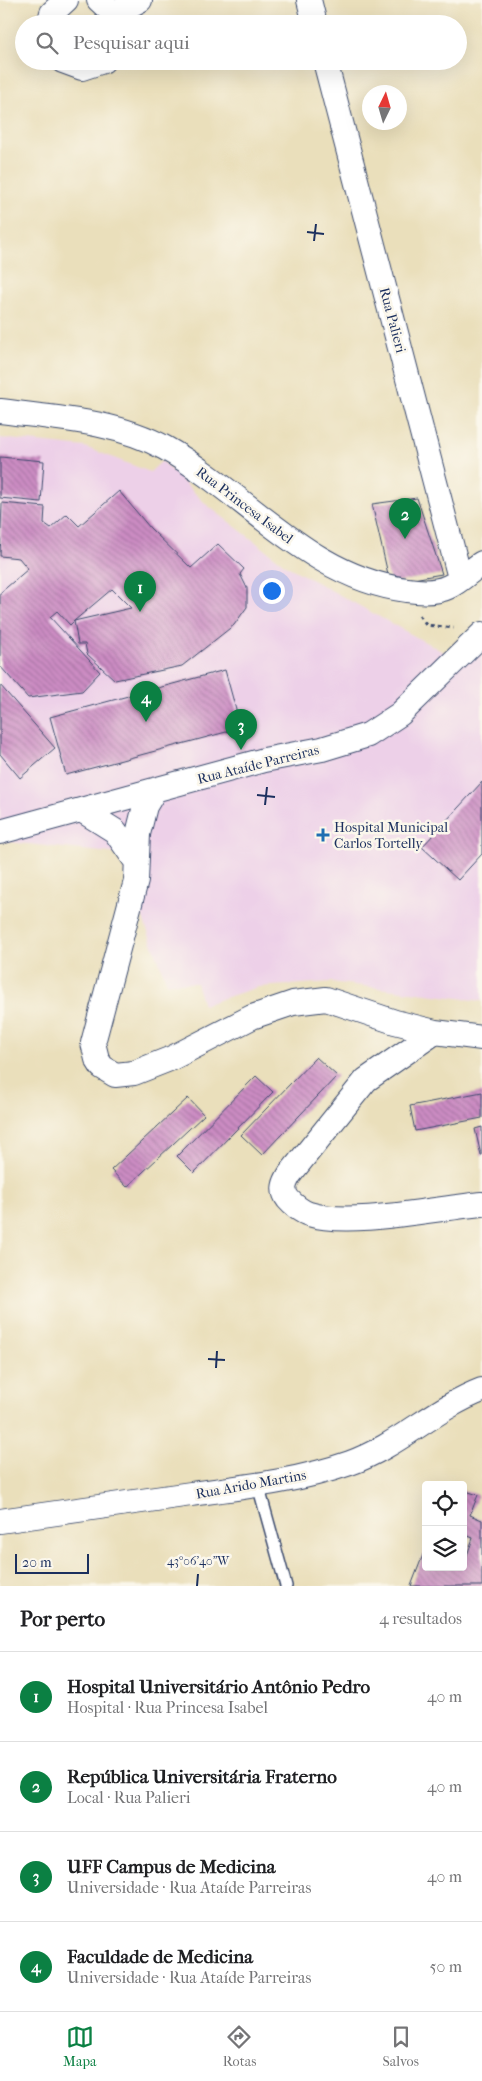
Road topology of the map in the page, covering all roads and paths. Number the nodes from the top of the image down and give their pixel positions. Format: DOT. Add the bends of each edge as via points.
graph roads {
  1 [pos="66,0"];
  2 [pos="140,0"];
  3 [pos="309,0"];
  4 [pos="110,13"];
  5 [pos="51,15"];
  6 [pos="313,15"];
  7 [pos="327,70"];
  8 [pos="0,411"];
  9 [pos="482,562"];
  10 [pos="460,578"];
  11 [pos="425,592"];
  12 [pos="473,632"];
  13 [pos="154,791"];
  14 [pos="83,811"];
  15 [pos="0,832"];
  16 [pos="136,861"];
  17 [pos="435,1032"];
  18 [pos="482,1038"];
  19 [pos="482,1204"];
  20 [pos="482,1390"];
  21 [pos="258,1485"];
  22 [pos="0,1521"];
  23 [pos="286,1586"];
  1 -- 5 [label="street"];
  2 -- 4 [label="street"];
  3 -- 6 [label="street"];
  7 -- 10 [label="street, Rua Palieri"];
  8 -- 11 [label="street, Rua Princesa Isabel" via="84,421 136,435 164,447 190,464 288,539 325,560 391,588"];
  9 -- 10 [label="street, Rua Princesa Isabel"];
  10 -- 11 [label="street, Rua Princesa Isabel" via="448,587"];
  11 -- 12 [label="path" via="419,616 426,625"];
  12 -- 13 [label="street, Rua Ataíde Parreiras" via="400,714 368,734 322,749 264,760"];
  13 -- 14 [label="street, Rua Ataíde Parreiras"];
  13 -- 16 [label="street" via="145,806"];
  14 -- 15 [label="street, Rua Ataíde Parreiras"];
  14 -- 16 [label="street" via="115,830"];
  16 -- 17 [label="street" via="136,881 128,917 93,1043 97,1060 108,1071 134,1073 172,1058 252,1017 326,998"];
  17 -- 18 [label="street"];
  17 -- 19 [label="street" via="366,1080 285,1182 285,1195 308,1214 334,1218"];
  20 -- 21 [label="street, Rua Arido Martins" via="443,1410 384,1449 350,1463"];
  21 -- 22 [label="street, Rua Arido Martins"];
  21 -- 23 [label="lane"];
}
